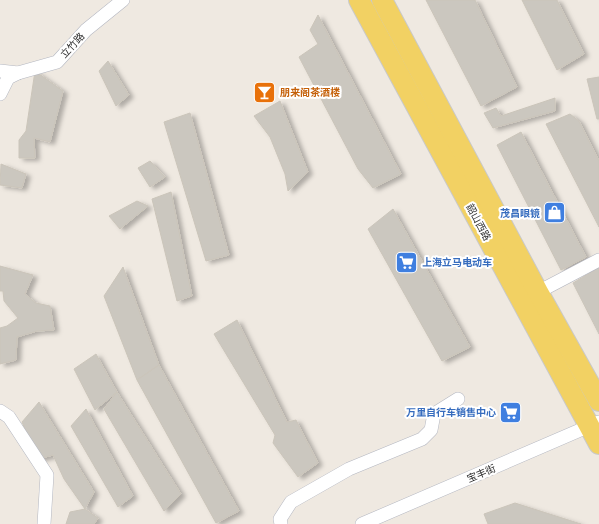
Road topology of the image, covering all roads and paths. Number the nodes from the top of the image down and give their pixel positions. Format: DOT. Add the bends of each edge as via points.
graph roads {
  1 [pos="123,0"];
  2 [pos="359,0"];
  3 [pos="382,0"];
  4 [pos="0,71"];
  5 [pos="18,73"];
  6 [pos="0,94"];
  7 [pos="599,260"];
  8 [pos="538,292"];
  9 [pos="458,399"];
  10 [pos="599,401"];
  11 [pos="0,411"];
  12 [pos="594,424"];
  13 [pos="599,444"];
  14 [pos="44,524"];
  15 [pos="281,524"];
  16 [pos="362,524"];
  1 -- 5 [label="street, 立竹路" via="86,30 57,62"];
  2 -- 12 [label="main road, 韶山西路"];
  3 -- 8 [label="main road, 韶山西路"];
  4 -- 5 [label="street"];
  5 -- 6 [label="street, 立竹路" via="8,78"];
  7 -- 8 [label="street"];
  8 -- 10 [label="main road, 韶山西路"];
  9 -- 15 [label="street" via="434,414 431,430 422,439 349,469 291,502 280,519"];
  11 -- 14 [label="street" via="9,417 47,476"];
  12 -- 13 [label="main road, 韶山西路"];
  12 -- 16 [label="street, 宝丰街"];
}
